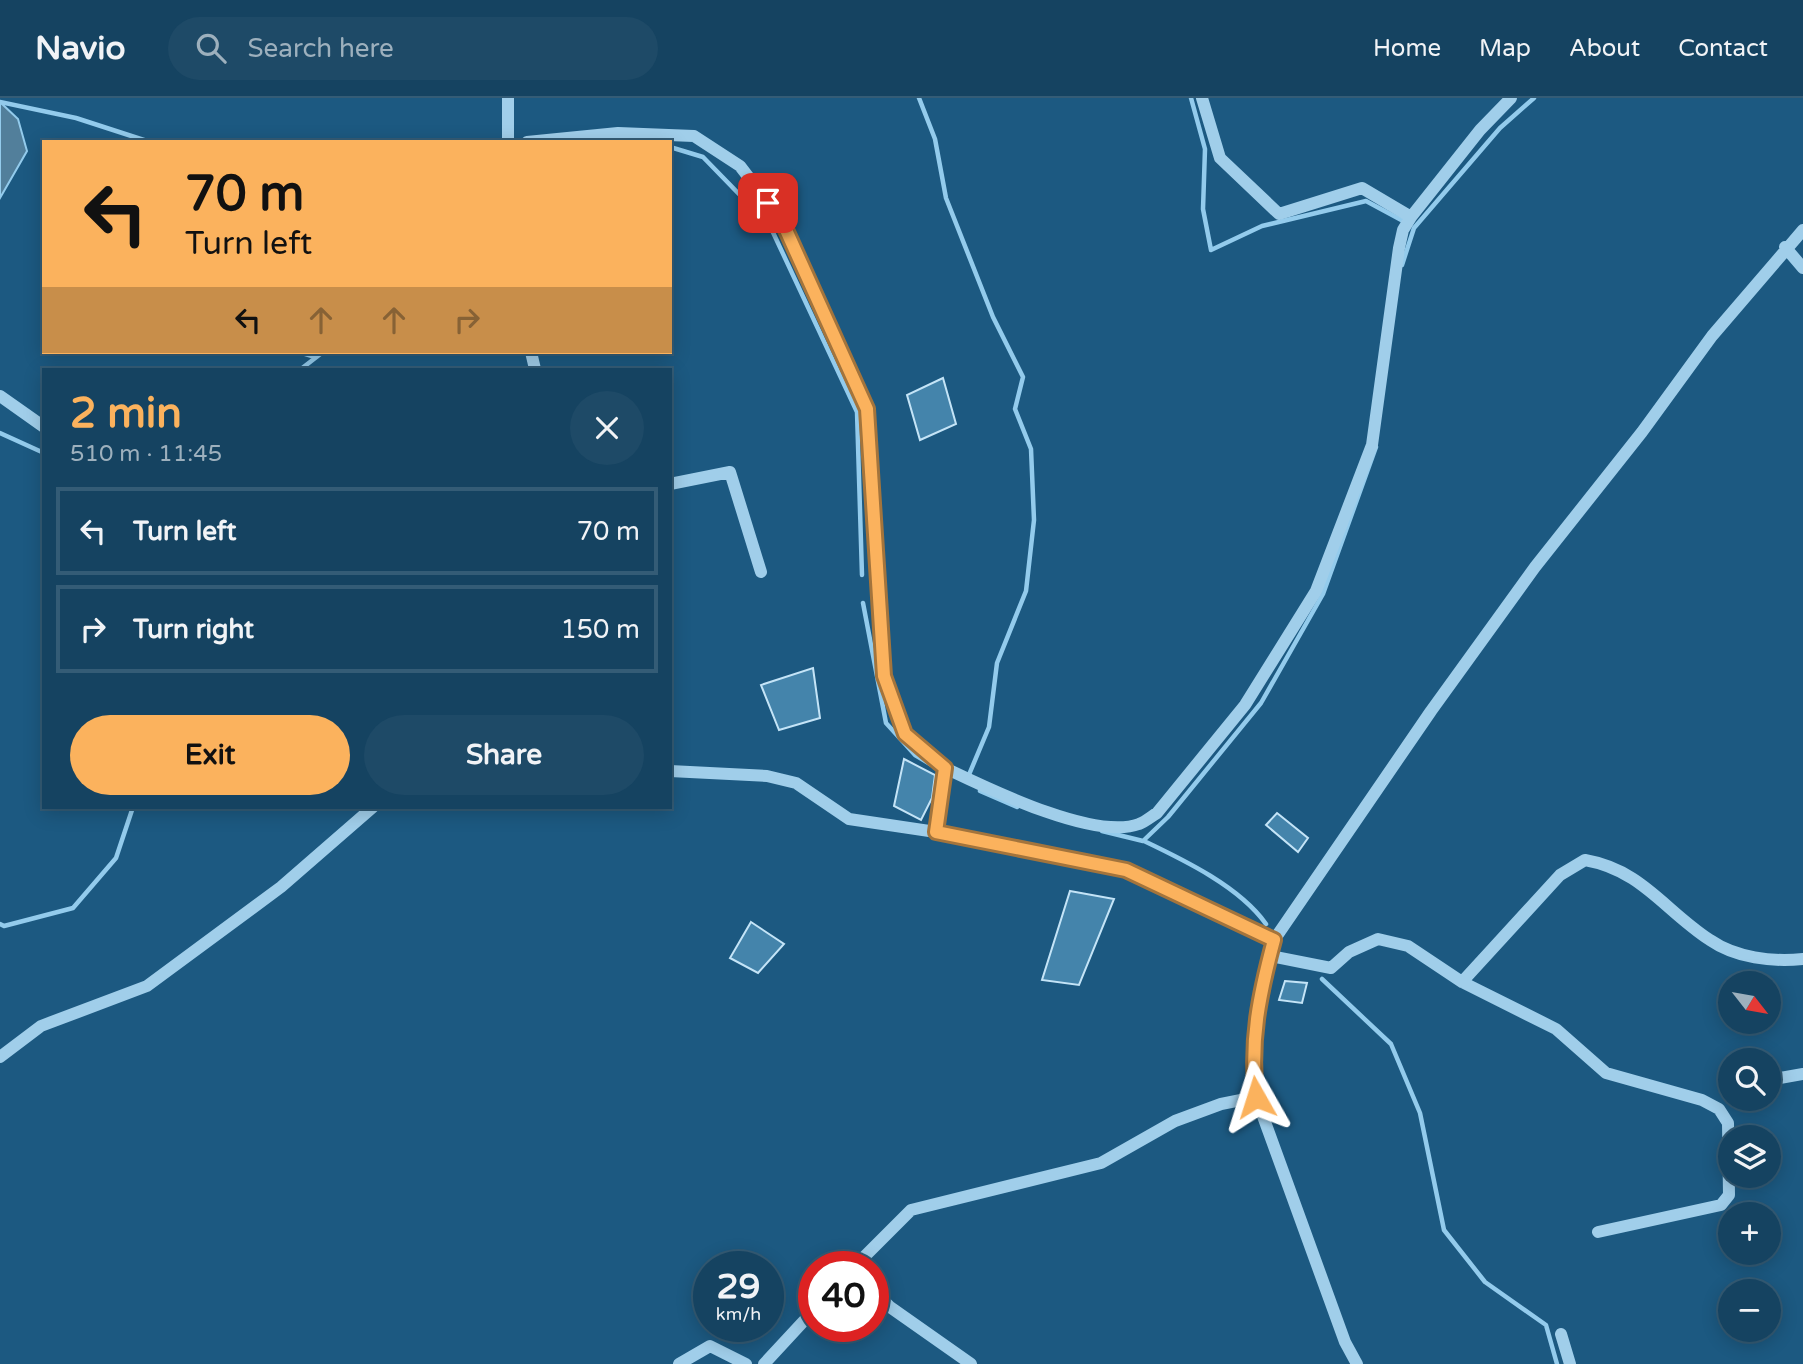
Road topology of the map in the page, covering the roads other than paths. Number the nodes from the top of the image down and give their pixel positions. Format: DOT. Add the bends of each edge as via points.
graph roads {
  1 [pos="508,98"];
  2 [pos="1202,98"];
  3 [pos="1511,98"];
  4 [pos="508,140"];
  5 [pos="545,140"];
  6 [pos="1411,218"];
  7 [pos="1803,230"];
  8 [pos="1786,247"];
  9 [pos="1803,268"];
  10 [pos="0,396"];
  11 [pos="42,426"];
  12 [pos="672,484"];
  13 [pos="761,572"];
  14 [pos="945,768"];
  15 [pos="672,771"];
  16 [pos="371,809"];
  17 [pos="936,832"];
  18 [pos="1274,940"];
  19 [pos="1269,956"];
  20 [pos="1803,959"];
  21 [pos="1462,982"];
  22 [pos="0,1057"];
  23 [pos="1803,1074"];
  24 [pos="1781,1078"];
  25 [pos="1256,1097"];
  26 [pos="1598,1232"];
  27 [pos="870,1251"];
  28 [pos="889,1306"];
  29 [pos="798,1327"];
  30 [pos="1561,1334"];
  31 [pos="679,1364"];
  32 [pos="746,1364"];
  33 [pos="764,1364"];
  34 [pos="971,1364"];
  35 [pos="1357,1364"];
  36 [pos="1570,1364"];
  1 -- 4 [label="street"];
  2 -- 6 [label="street" via="1220,158 1279,214 1362,188"];
  3 -- 6 [label="street"];
  5 -- 14 [label="street" via="618,132 694,136 740,166 782,221 867,409 884,676 905,734"];
  6 -- 14 [label="street" via="1403,230 1372,445 1316,591 1245,705 1157,813 1124,827 1092,824 998,794"];
  7 -- 8 [label="street"];
  8 -- 9 [label="street"];
  8 -- 18 [label="street" via="1535,567"];
  10 -- 11 [label="street"];
  12 -- 13 [label="street" via="730,472"];
  14 -- 17 [label="street"];
  15 -- 17 [label="street" via="767,776 796,783 849,818"];
  16 -- 22 [label="street" via="281,887 147,986 41,1026"];
  17 -- 18 [label="street" via="1126,870"];
  18 -- 19 [label="street"];
  19 -- 21 [label="street" via="1332,968 1349,952 1378,939 1408,946"];
  19 -- 25 [label="street" via="1252,1056"];
  20 -- 21 [label="street" via="1753,958 1711,941 1642,883 1609,864 1585,860 1560,875"];
  21 -- 26 [label="street" via="1556,1028 1606,1073 1702,1100 1719,1109 1728,1123 1730,1195 1721,1205"];
  23 -- 24 [label="street"];
  25 -- 27 [label="street" via="1175,1121 1101,1163 911,1210"];
  25 -- 35 [label="street"];
  28 -- 34 [label="street"];
  29 -- 33 [label="street"];
  30 -- 36 [label="street"];
  31 -- 32 [label="street" via="710,1346"];
}
